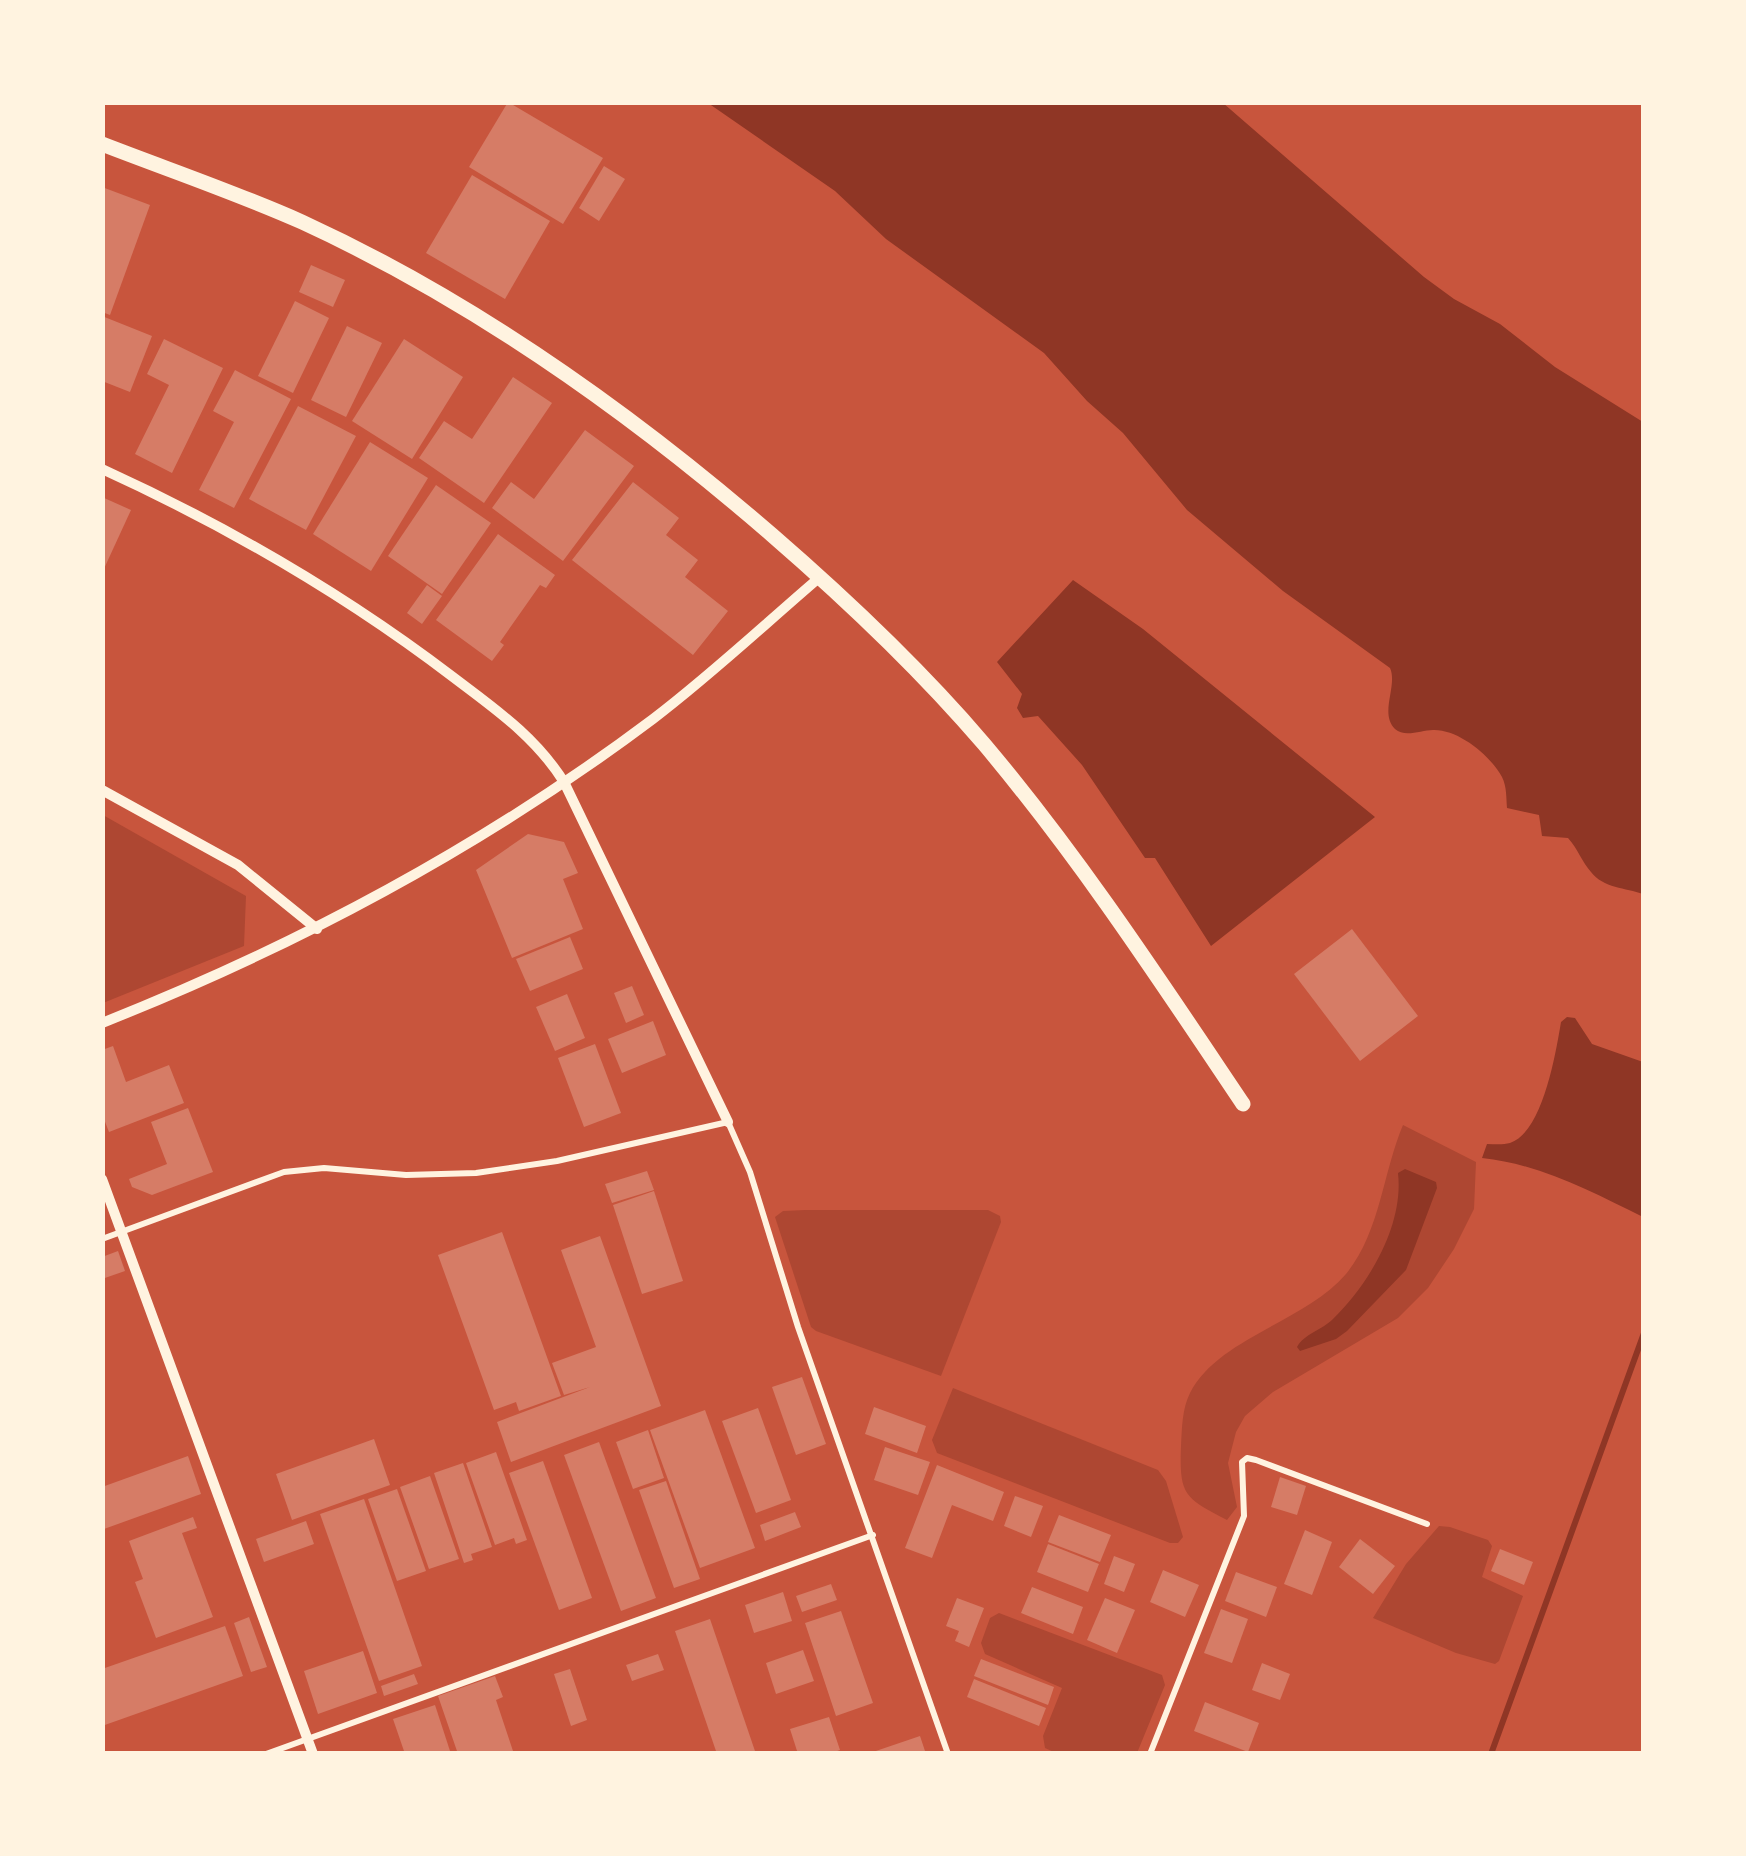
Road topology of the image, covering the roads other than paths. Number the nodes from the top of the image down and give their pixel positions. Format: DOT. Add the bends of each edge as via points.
graph roads {
  1 [pos="102,144"];
  2 [pos="102,469"];
  3 [pos="820,576"];
  4 [pos="564,782"];
  5 [pos="102,790"];
  6 [pos="317,929"];
  7 [pos="102,1023"];
  8 [pos="1243,1104"];
  9 [pos="728,1122"];
  10 [pos="102,1179"];
  11 [pos="124,1230"];
  12 [pos="102,1238"];
  13 [pos="1427,1524"];
  14 [pos="872,1535"];
  15 [pos="308,1738"];
  16 [pos="266,1754"];
  17 [pos="313,1754"];
  18 [pos="948,1754"];
  19 [pos="1150,1754"];
  1 -- 3 [label="street" via="300,222 469,313 584,385"];
  2 -- 4 [label="street" via="250,543 345,600 520,728"];
  3 -- 4 [label="street" via="654,718"];
  3 -- 8 [label="street" via="913,666 1040,813"];
  4 -- 6 [label="street" via="473,842"];
  4 -- 9 [label="street"];
  5 -- 6 [label="street" via="238,865"];
  6 -- 7 [label="street"];
  9 -- 11 [label="lane" via="476,1173 284,1172"];
  9 -- 14 [label="lane"];
  10 -- 11 [label="street"];
  11 -- 12 [label="lane"];
  11 -- 15 [label="street"];
  13 -- 19 [label="lane" via="1256,1460 1242,1462 1244,1516"];
  14 -- 15 [label="lane"];
  14 -- 18 [label="lane"];
  15 -- 16 [label="lane"];
  15 -- 17 [label="street"];
}
